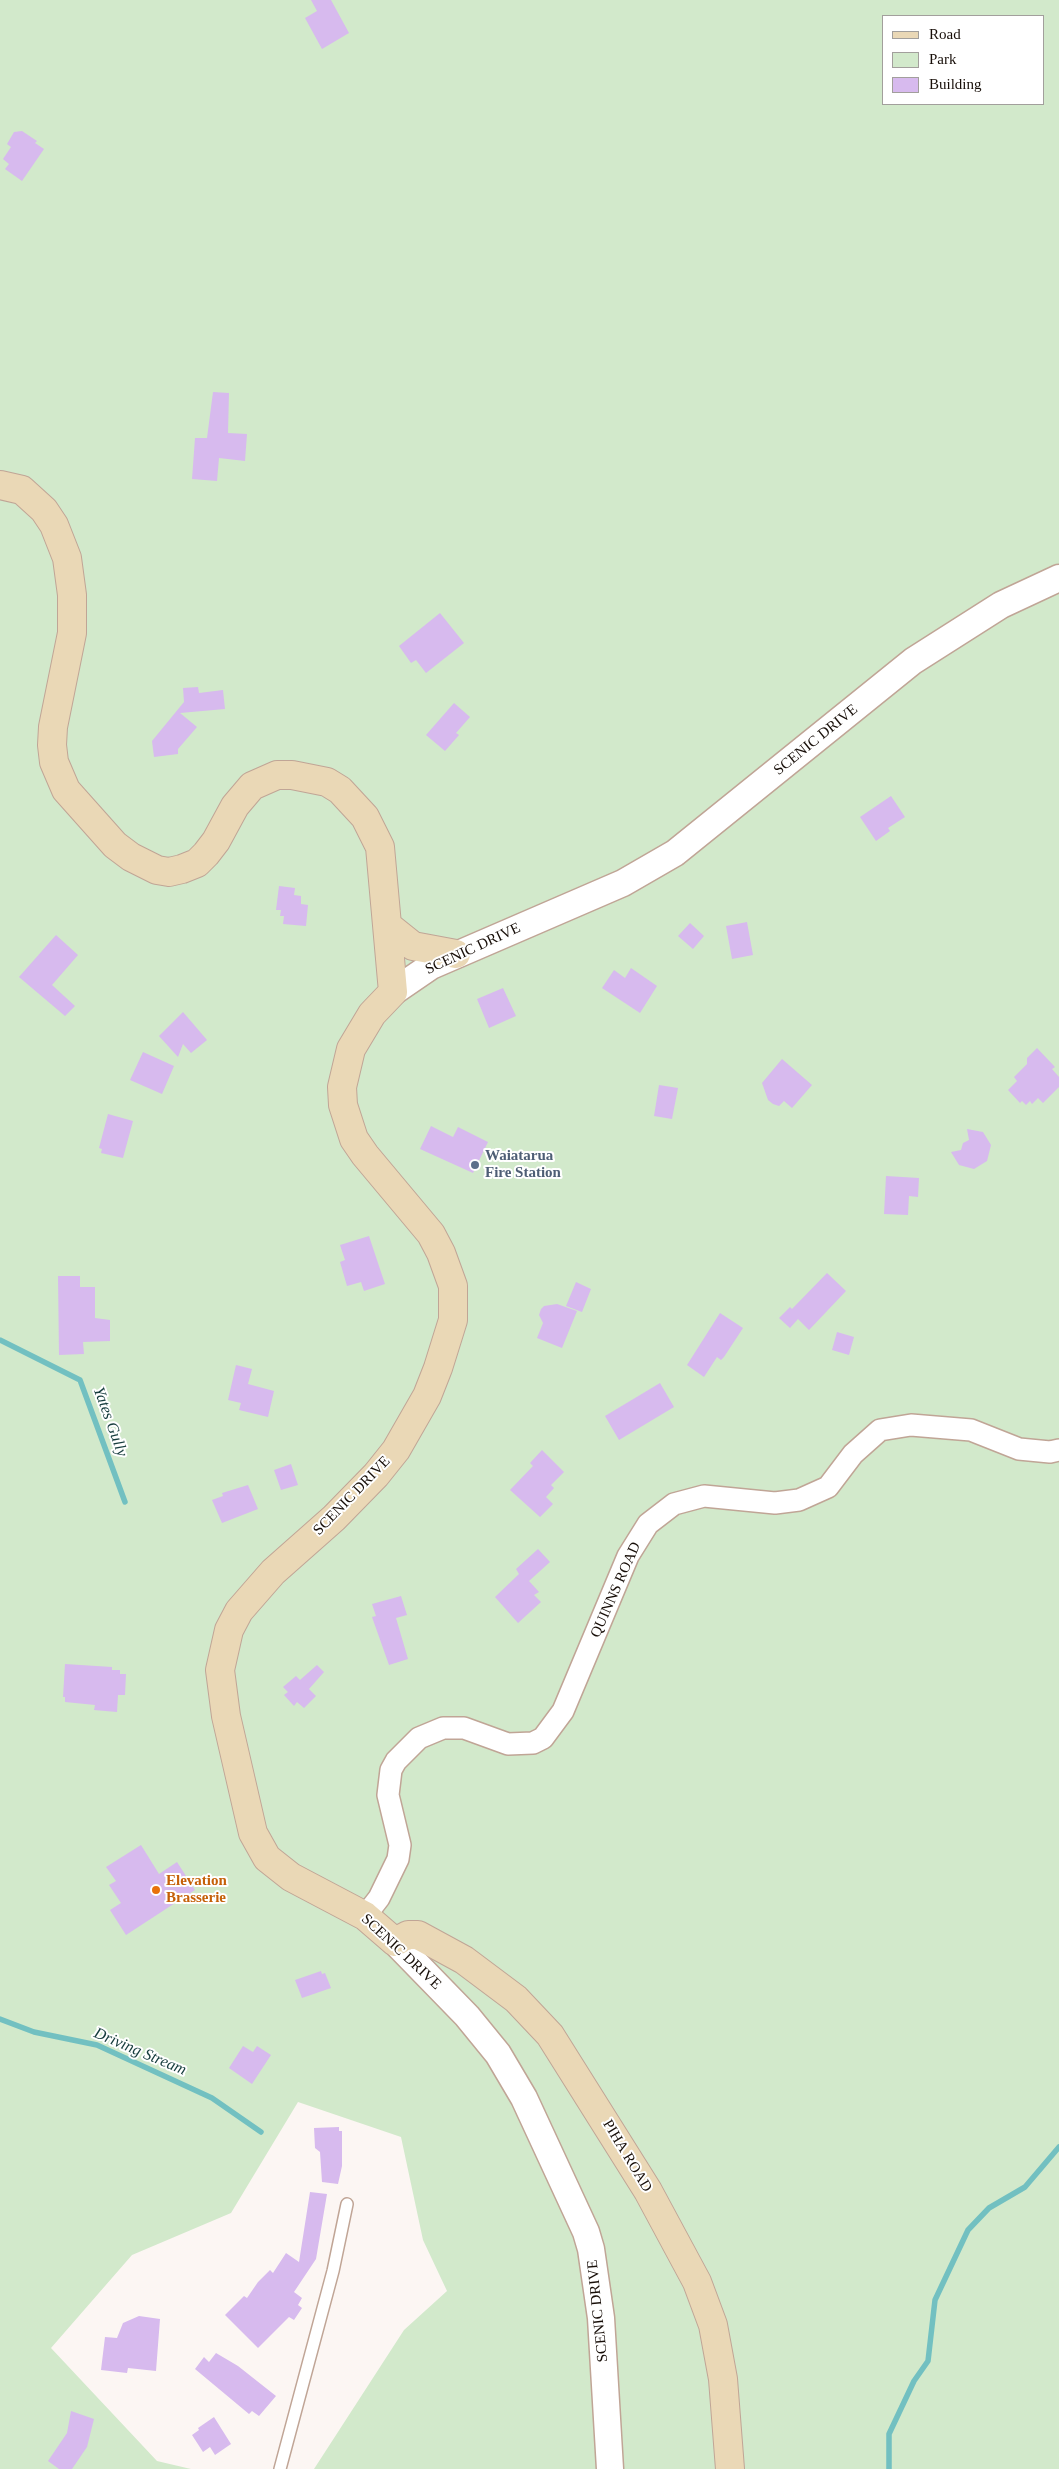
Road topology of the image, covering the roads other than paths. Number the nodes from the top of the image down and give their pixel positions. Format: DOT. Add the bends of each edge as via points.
graph roads {
  1 [pos="0,485"];
  2 [pos="1059,578"];
  3 [pos="388,926"];
  4 [pos="456,954"];
  5 [pos="393,992"];
  6 [pos="1059,1450"];
  7 [pos="365,1916"];
  8 [pos="395,1942"];
  9 [pos="347,2204"];
  10 [pos="280,2469"];
  11 [pos="610,2469"];
  12 [pos="730,2469"];
  1 -- 3 [label="main road" via="22,490 44,510 54,525 67,558 72,595 72,633 55,712 52,745 58,775 76,803 131,857 169,872 197,863 206,854 235,806 252,786 277,775 308,776 327,782 352,802 373,830 384,871"];
  2 -- 4 [label="street, SCENIC DRIVE" via="1001,605 913,661 675,853 622,883"];
  3 -- 4 [label="main road" via="413,946"];
  3 -- 5 [label="main road"];
  4 -- 5 [label="street, SCENIC DRIVE" via="431,966"];
  5 -- 7 [label="main road, SCENIC DRIVE" via="372,1014 351,1049 342,1087 343,1105 354,1139 379,1174 431,1234 448,1267 454,1302 447,1342 427,1396 396,1450 334,1518 254,1592 229,1630 220,1670 226,1716 253,1833 259,1846 267,1858 291,1877"];
  6 -- 7 [label="street, QUINNS ROAD" via="1019,1449 971,1430 912,1425 880,1430 852,1454 828,1487 800,1500 775,1502 704,1496 674,1504 648,1524 628,1556 563,1711 543,1738 533,1743 508,1744 464,1728 443,1728 419,1738 396,1761 388,1789 400,1845 398,1859 379,1898"];
  7 -- 8 [label="main road, SCENIC DRIVE"];
  8 -- 11 [label="street, SCENIC DRIVE" via="467,2016 498,2054 524,2098 586,2232 601,2318"];
  8 -- 12 [label="main road, PIHA ROAD" via="408,1935 418,1935 494,1981 550,2035 585,2087 648,2191 700,2290 713,2325 723,2379"];
  9 -- 10 [label="lane" via="333,2271"];
}
